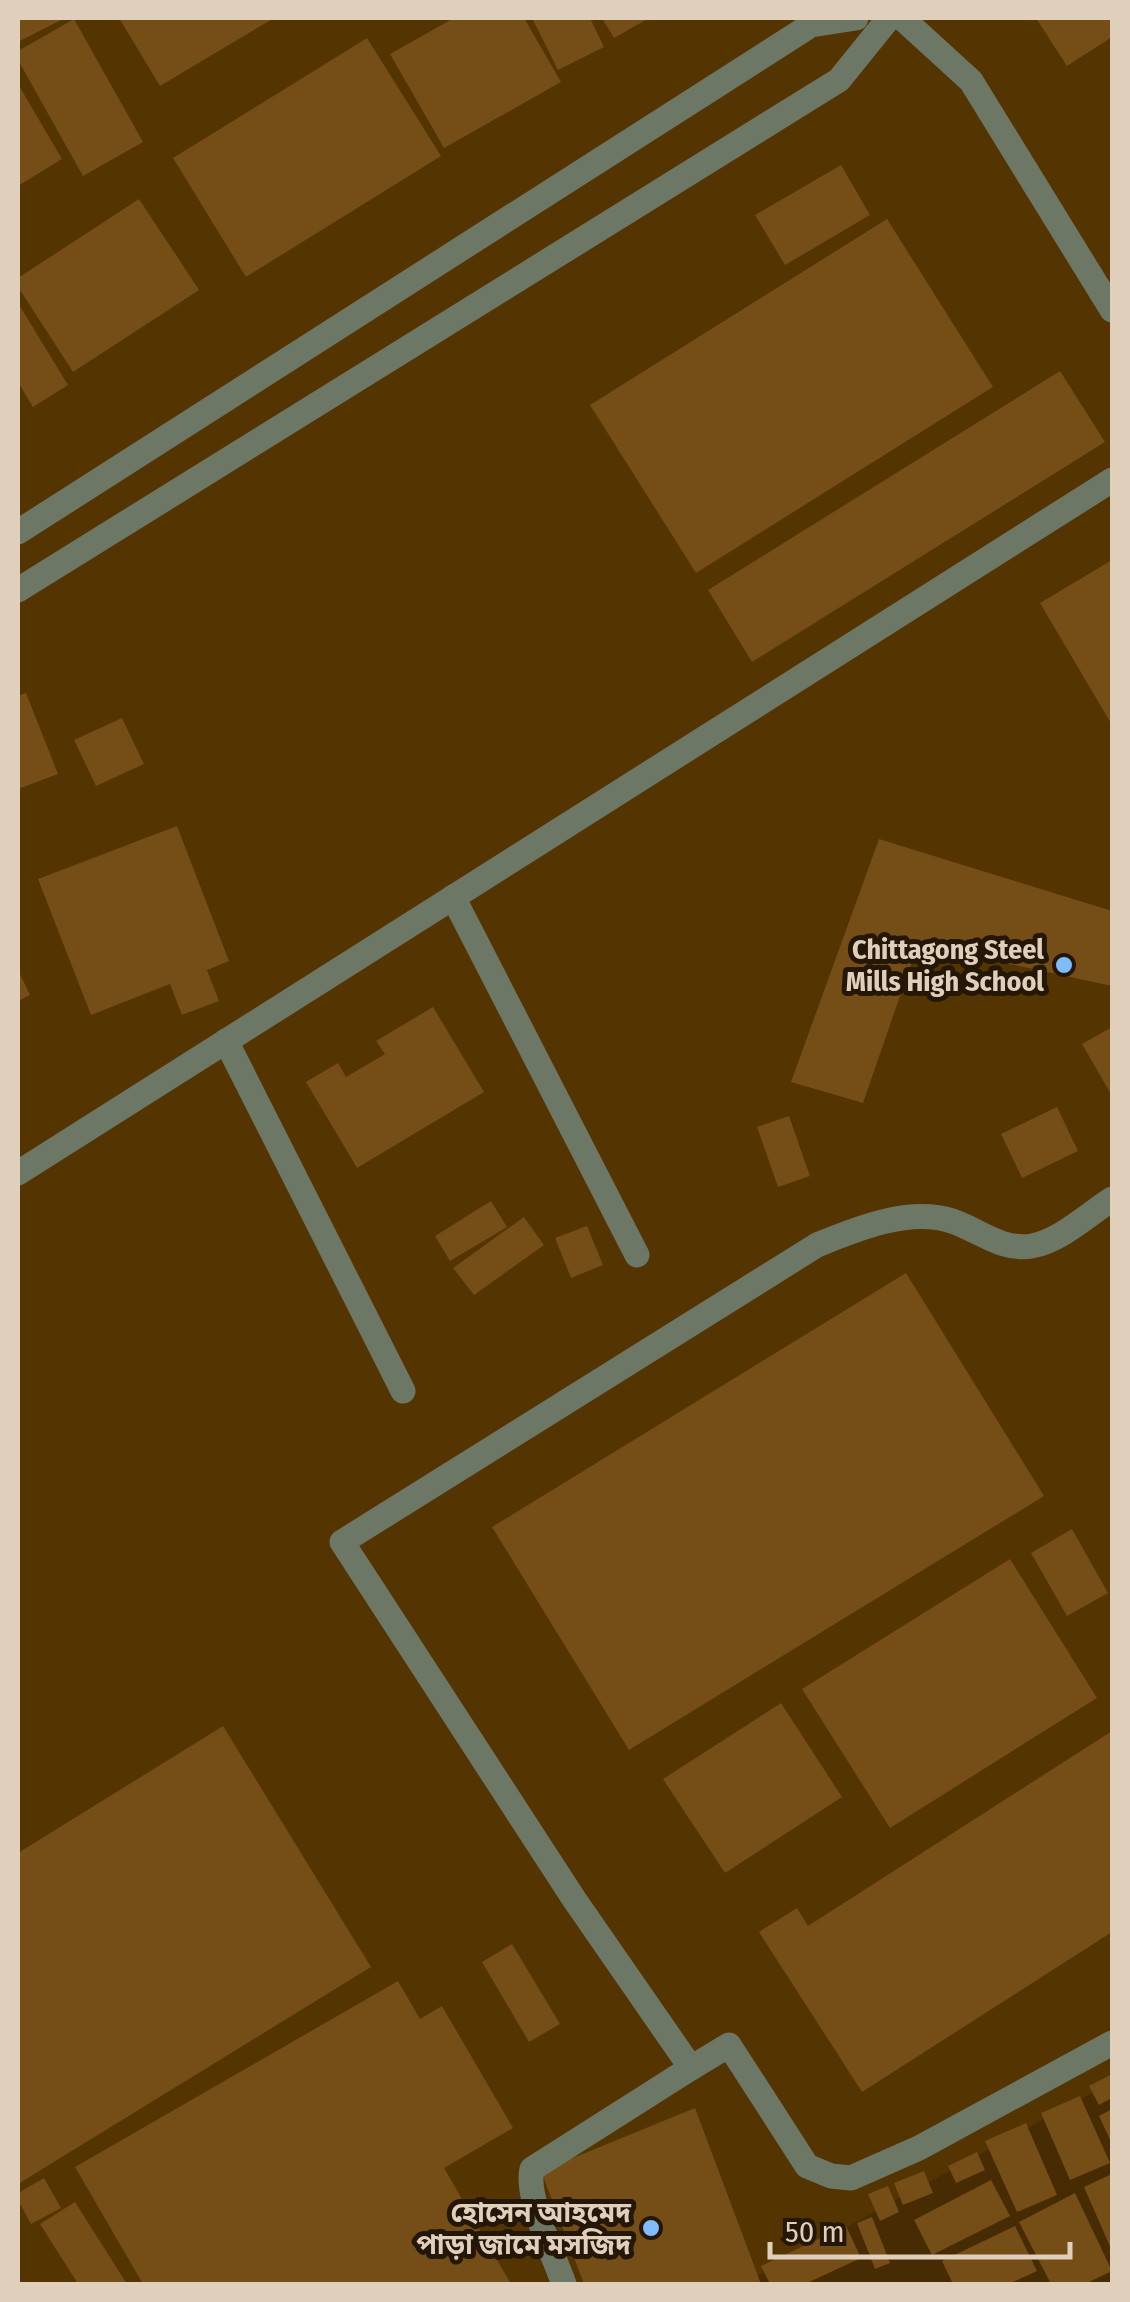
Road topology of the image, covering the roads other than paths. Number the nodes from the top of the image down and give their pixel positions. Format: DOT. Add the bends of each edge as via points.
graph roads {
  1 [pos="856,18"];
  2 [pos="889,18"];
  3 [pos="902,18"];
  4 [pos="1112,310"];
  5 [pos="1112,480"];
  6 [pos="18,532"];
  7 [pos="18,590"];
  8 [pos="453,897"];
  9 [pos="226,1041"];
  10 [pos="18,1173"];
  11 [pos="1112,1199"];
  12 [pos="637,1255"];
  13 [pos="403,1391"];
  14 [pos="1112,2043"];
  15 [pos="691,2068"];
  16 [pos="564,2284"];
  1 -- 6 [label="street" via="811,26"];
  2 -- 7 [label="street" via="839,80"];
  3 -- 4 [label="street" via="971,82"];
  5 -- 8 [label="street"];
  8 -- 9 [label="street"];
  8 -- 12 [label="street"];
  9 -- 10 [label="street"];
  9 -- 13 [label="street"];
  11 -- 15 [label="street" via="1034,1246 987,1239 928,1216 816,1245 342,1542"];
  14 -- 15 [label="street" via="920,2148 851,2178 807,2166 729,2045"];
  15 -- 16 [label="street" via="532,2169"];
}
